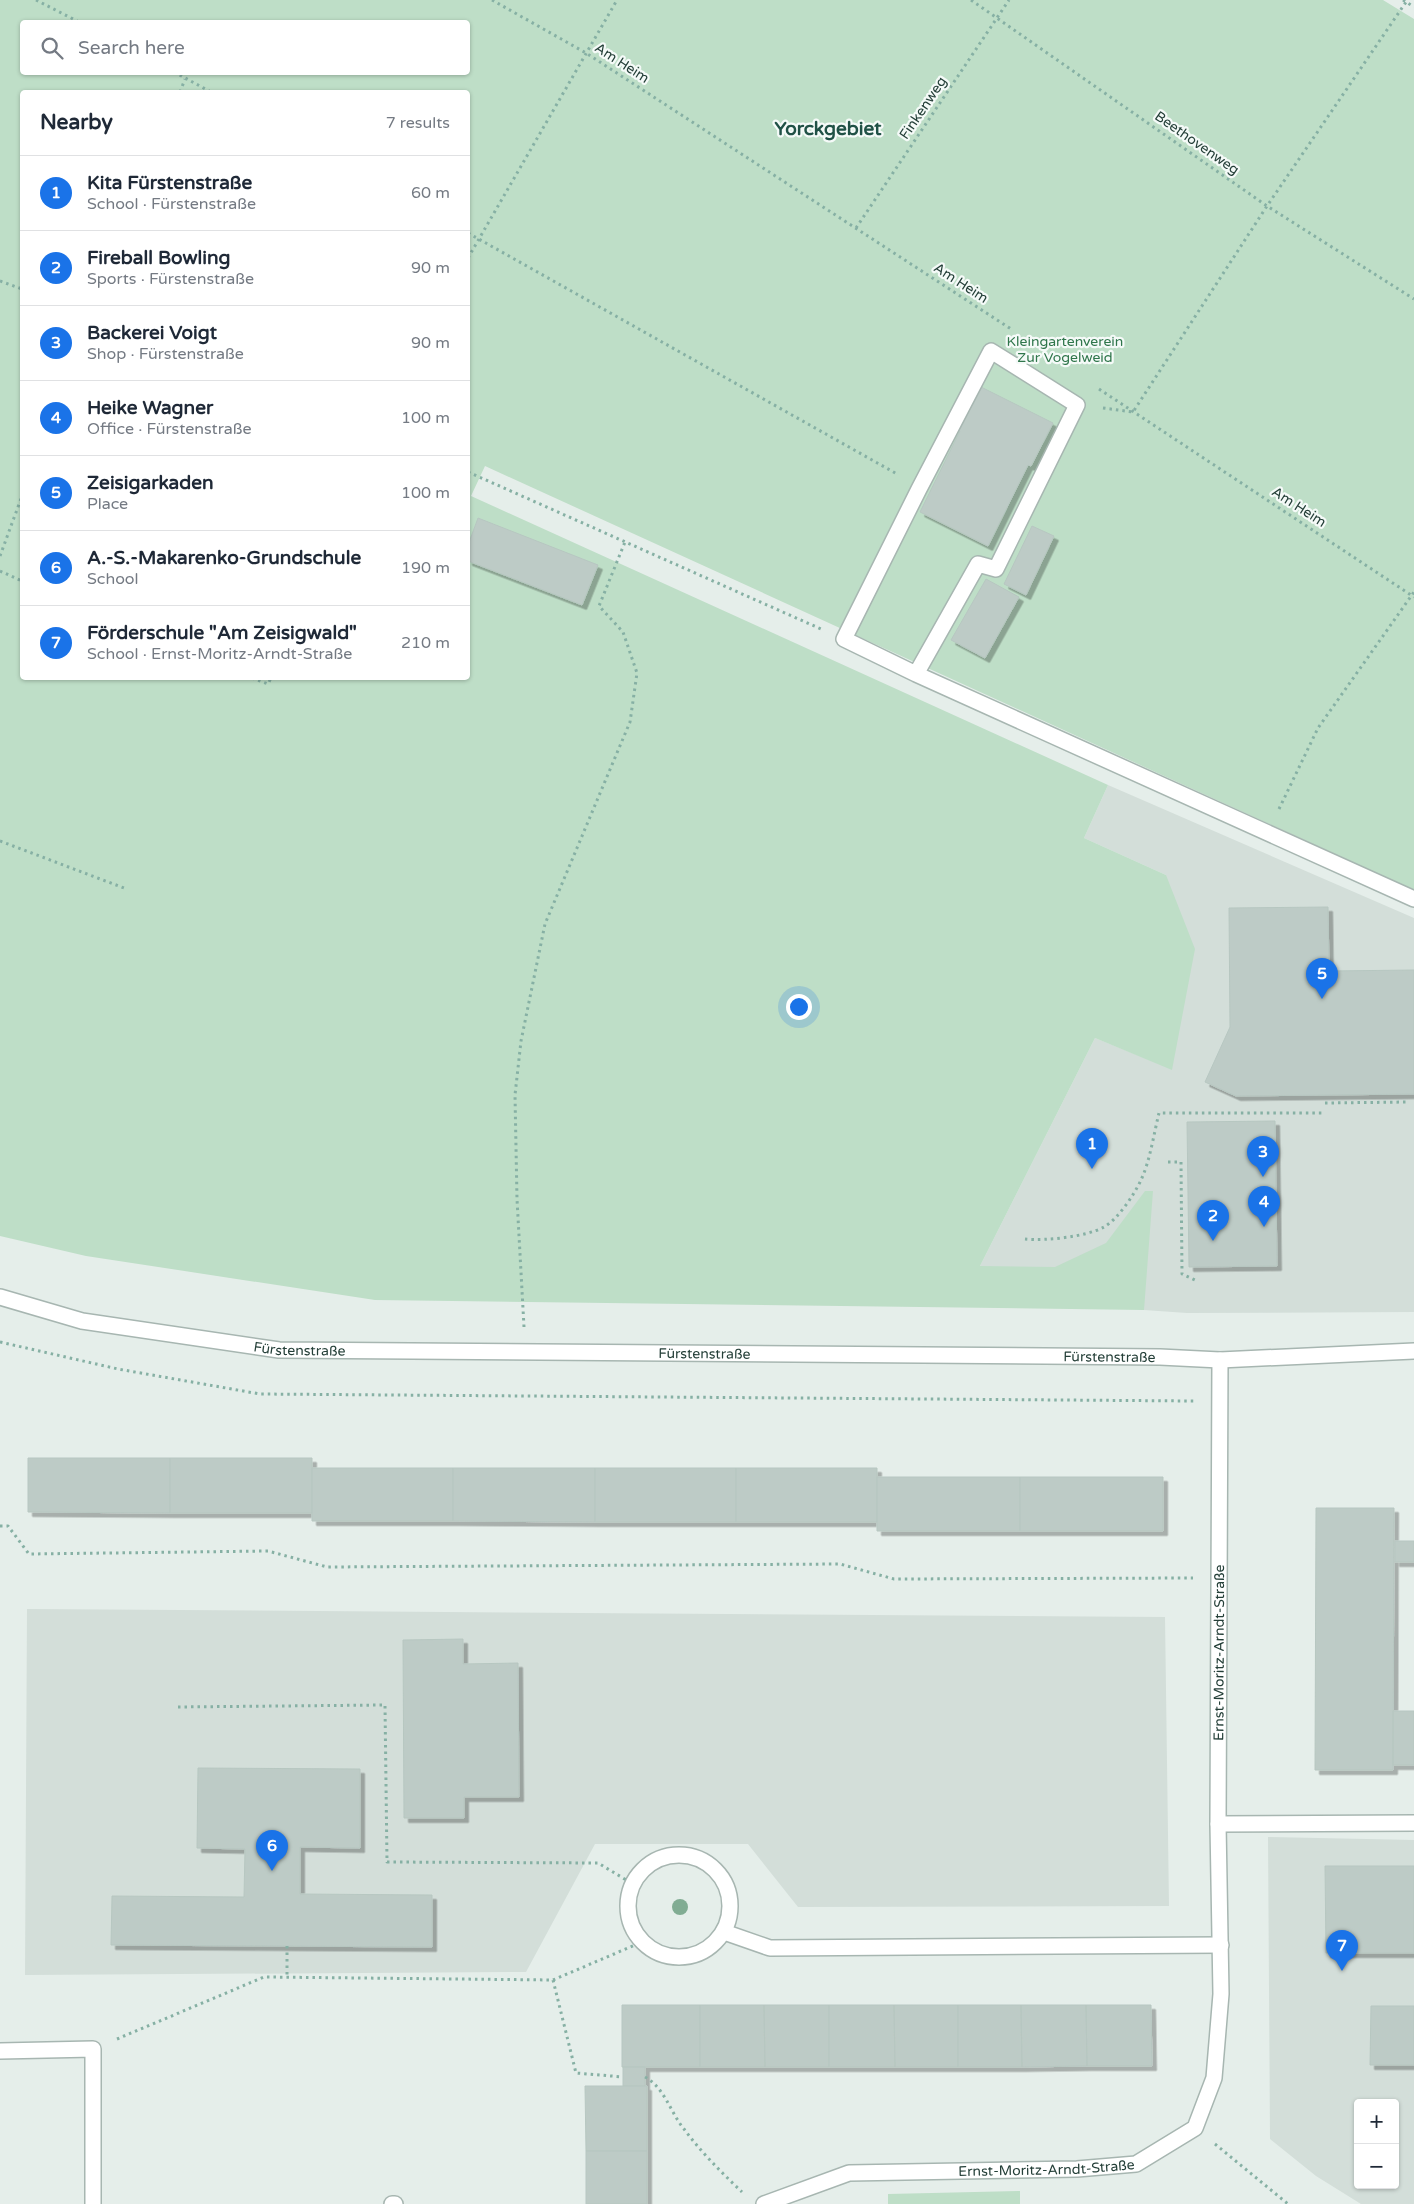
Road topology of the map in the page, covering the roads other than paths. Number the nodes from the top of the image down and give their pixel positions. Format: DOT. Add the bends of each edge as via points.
graph roads {
  1 [pos="916,674"];
  2 [pos="1414,899"];
  3 [pos="0,1297"];
  4 [pos="1414,1351"];
  5 [pos="1220,1360"];
  6 [pos="1414,1823"];
  7 [pos="1218,1824"];
  8 [pos="724,1932"];
  9 [pos="1221,1945"];
  10 [pos="0,2051"];
  11 [pos="93,2204"];
  12 [pos="764,2204"];
  1 -- 1 [label="street" via="844,639 991,351 1077,405 996,569 978,564"];
  1 -- 2 [label="street"];
  3 -- 5 [label="street, Fürstenstraße" via="82,1320 279,1350"];
  4 -- 5 [label="street, Fürstenstraße"];
  5 -- 7 [label="street, Ernst-Moritz-Arndt-Straße"];
  6 -- 7 [label="street"];
  7 -- 9 [label="street, Ernst-Moritz-Arndt-Straße"];
  8 -- 8 [label="street" via="730,1917 731,1900 722,1877 704,1861 672,1855 656,1860 642,1870 633,1884 628,1898 628,1914 633,1929 654,1952 686,1958 701,1954 715,1945"];
  8 -- 9 [label="street" via="770,1948"];
  9 -- 12 [label="street, Ernst-Moritz-Arndt-Straße" via="1221,1994 1214,2078 1195,2128 1136,2164 1077,2169 849,2173"];
  10 -- 11 [label="street" via="93,2049"];
}
